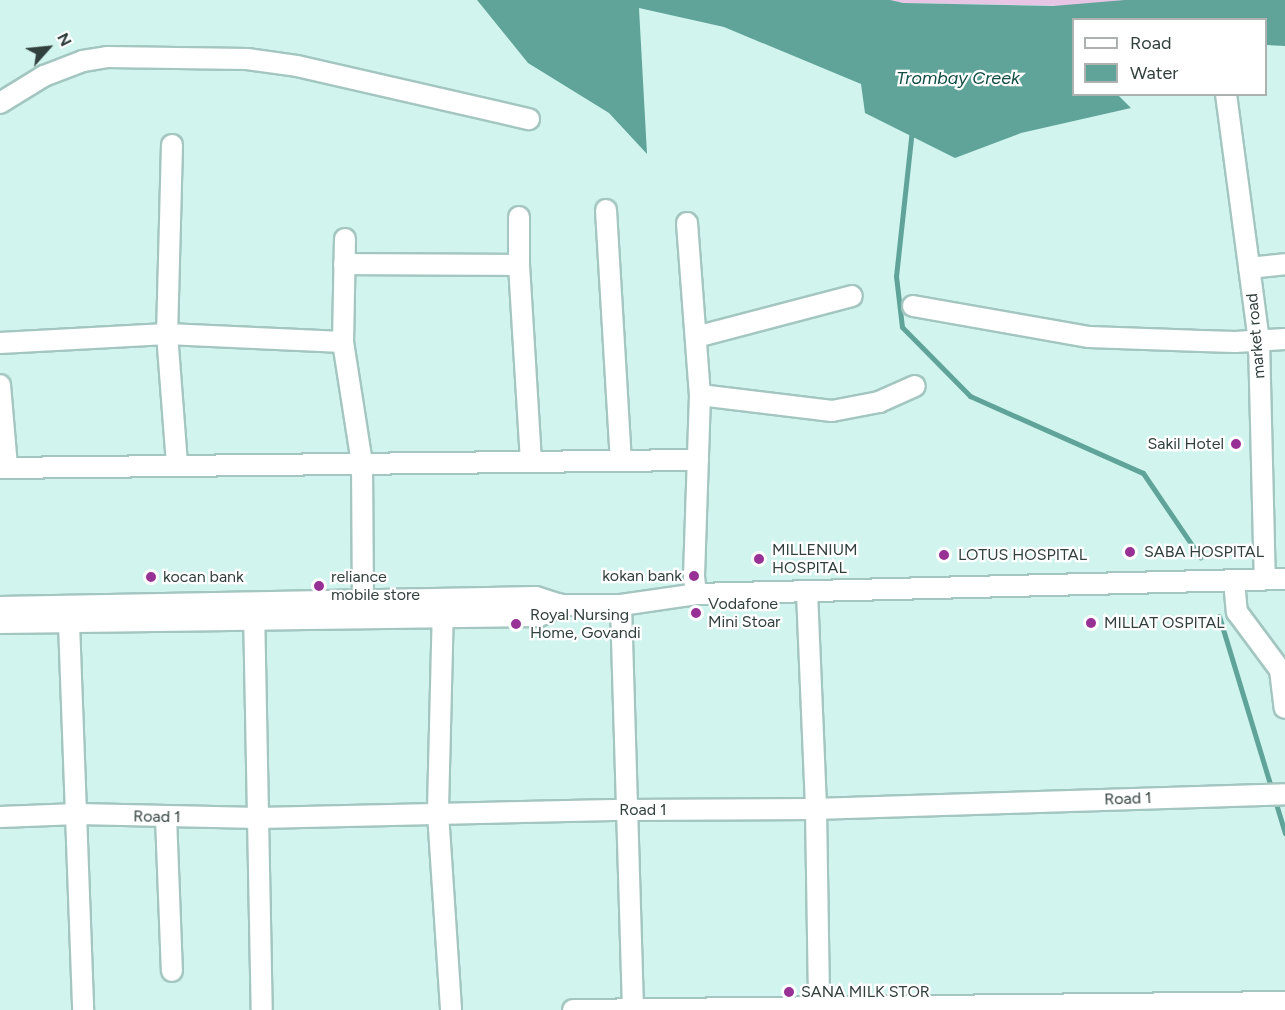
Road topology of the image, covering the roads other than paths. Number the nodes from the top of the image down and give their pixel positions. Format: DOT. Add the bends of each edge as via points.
graph roads {
  1 [pos="1226,96"];
  2 [pos="0,103"];
  3 [pos="530,119"];
  4 [pos="172,145"];
  5 [pos="606,210"];
  6 [pos="519,217"];
  7 [pos="687,224"];
  8 [pos="345,239"];
  9 [pos="344,264"];
  10 [pos="1285,264"];
  11 [pos="519,265"];
  12 [pos="1249,268"];
  13 [pos="852,296"];
  14 [pos="913,306"];
  15 [pos="167,334"];
  16 [pos="696,337"];
  17 [pos="1285,339"];
  18 [pos="1259,341"];
  19 [pos="343,342"];
  20 [pos="0,343"];
  21 [pos="0,386"];
  22 [pos="915,386"];
  23 [pos="700,395"];
  24 [pos="621,460"];
  25 [pos="698,460"];
  26 [pos="531,461"];
  27 [pos="362,463"];
  28 [pos="177,465"];
  29 [pos="4,468"];
  30 [pos="1265,579"];
  31 [pos="1285,579"];
  32 [pos="1234,580"];
  33 [pos="807,592"];
  34 [pos="696,594"];
  35 [pos="621,605"];
  36 [pos="0,607"];
  37 [pos="443,608"];
  38 [pos="363,610"];
  39 [pos="254,611"];
  40 [pos="0,623"];
  41 [pos="69,623"];
  42 [pos="1285,708"];
  43 [pos="1285,794"];
  44 [pos="816,809"];
  45 [pos="626,810"];
  46 [pos="438,813"];
  47 [pos="78,814"];
  48 [pos="0,817"];
  49 [pos="166,817"];
  50 [pos="260,818"];
  51 [pos="172,971"];
  52 [pos="1285,1002"];
  53 [pos="819,1008"];
  54 [pos="633,1009"];
  55 [pos="728,1009"];
  56 [pos="83,1010"];
  57 [pos="262,1010"];
  58 [pos="451,1010"];
  59 [pos="573,1010"];
  1 -- 12 [label="street, market road"];
  2 -- 3 [label="street" via="44,76 83,61 107,57 247,59 297,66"];
  4 -- 15 [label="street"];
  5 -- 24 [label="street"];
  6 -- 11 [label="street"];
  7 -- 16 [label="street"];
  8 -- 9 [label="street"];
  9 -- 11 [label="street"];
  9 -- 19 [label="street"];
  10 -- 12 [label="street"];
  11 -- 26 [label="street"];
  12 -- 18 [label="street, market road"];
  13 -- 16 [label="street"];
  14 -- 18 [label="street" via="1089,337"];
  15 -- 19 [label="street"];
  15 -- 20 [label="street"];
  15 -- 28 [label="street"];
  16 -- 23 [label="street"];
  17 -- 18 [label="street"];
  18 -- 30 [label="street, market road"];
  19 -- 27 [label="street"];
  21 -- 29 [label="street"];
  22 -- 23 [label="street" via="879,402 843,410"];
  23 -- 25 [label="street"];
  24 -- 25 [label="street"];
  24 -- 26 [label="street"];
  25 -- 34 [label="street"];
  26 -- 27 [label="street"];
  27 -- 28 [label="street"];
  27 -- 38 [label="street"];
  28 -- 29 [label="street"];
  30 -- 31 [label="street"];
  30 -- 32 [label="street"];
  32 -- 33 [label="street"];
  32 -- 42 [label="street" via="1237,612 1280,670"];
  33 -- 34 [label="street"];
  33 -- 44 [label="street"];
  34 -- 35 [label="street"];
  35 -- 37 [label="street" via="561,605 536,597"];
  35 -- 45 [label="street"];
  36 -- 39 [label="street"];
  37 -- 38 [label="street"];
  37 -- 46 [label="street"];
  38 -- 39 [label="street"];
  39 -- 41 [label="street"];
  39 -- 50 [label="street"];
  40 -- 41 [label="street"];
  41 -- 47 [label="street"];
  43 -- 44 [label="street, Road 1"];
  44 -- 45 [label="street, Road 1"];
  44 -- 53 [label="street"];
  45 -- 46 [label="street, Road 1"];
  45 -- 54 [label="street"];
  46 -- 50 [label="street, Road 1"];
  46 -- 58 [label="street"];
  47 -- 48 [label="street, Road 1"];
  47 -- 49 [label="street, Road 1"];
  47 -- 56 [label="street"];
  49 -- 50 [label="street, Road 1"];
  49 -- 51 [label="street"];
  50 -- 57 [label="street"];
  52 -- 53 [label="street"];
  53 -- 55 [label="street"];
  54 -- 55 [label="street"];
  54 -- 59 [label="street"];
}
